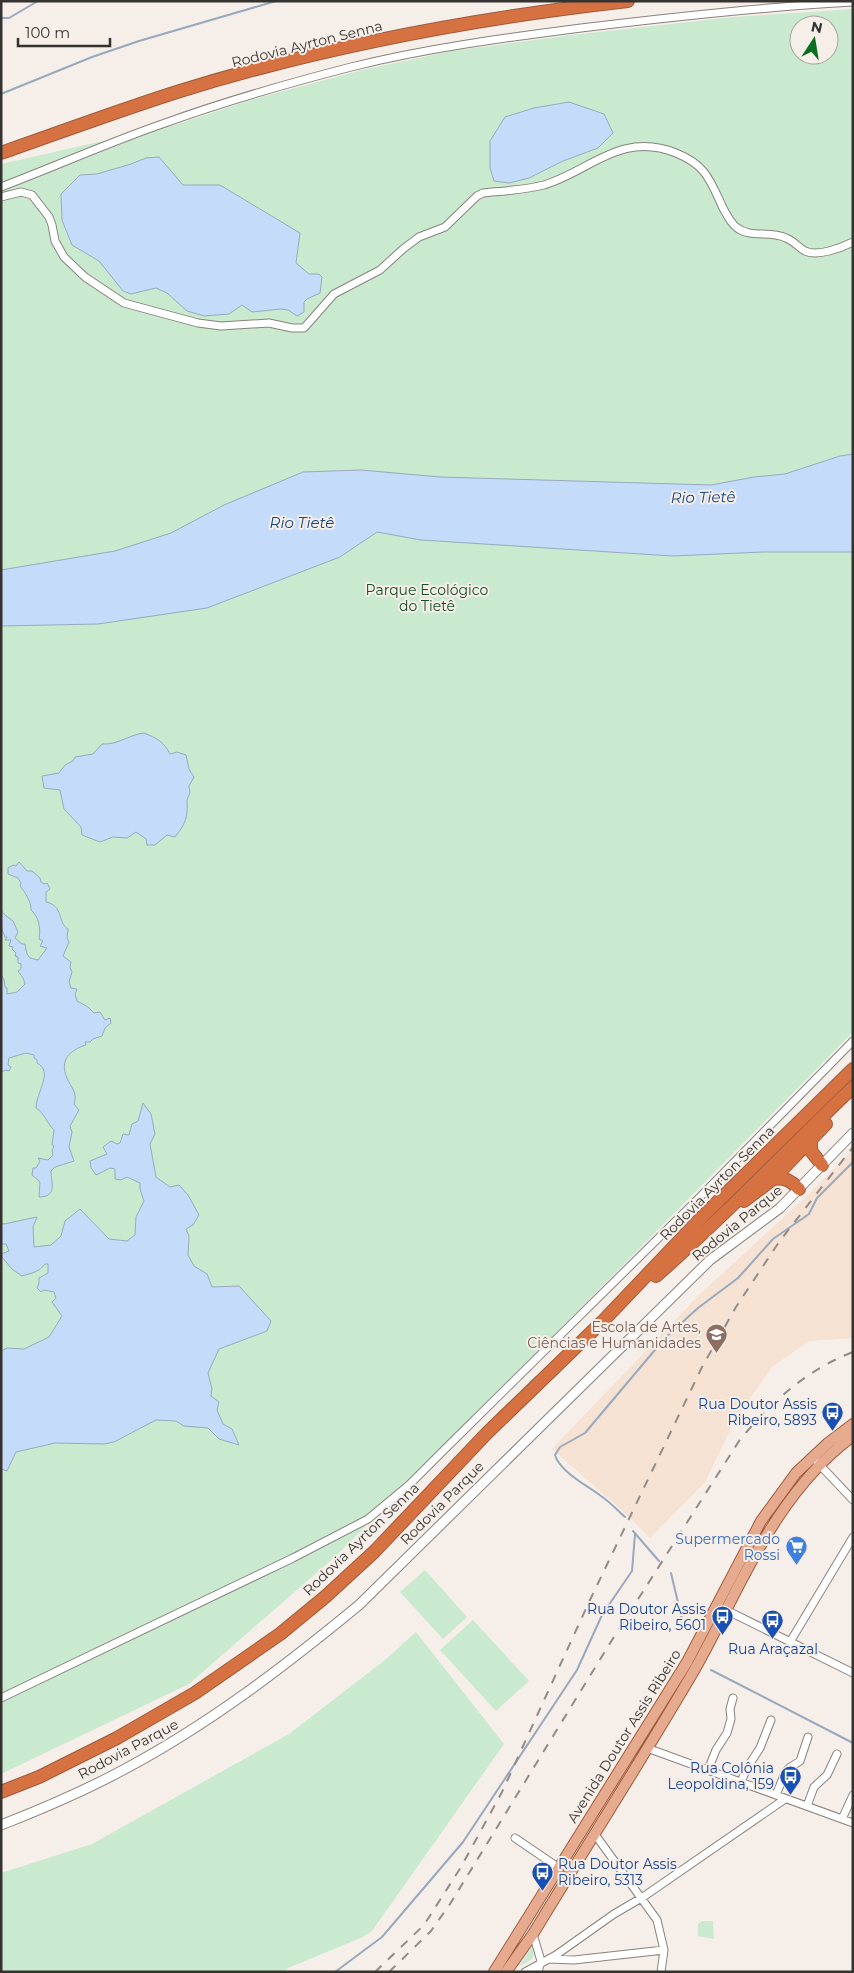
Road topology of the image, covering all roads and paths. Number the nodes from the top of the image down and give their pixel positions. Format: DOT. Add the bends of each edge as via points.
graph roads {
  1 [pos="628,1"];
  2 [pos="853,2"];
  3 [pos="1,153"];
  4 [pos="1,187"];
  5 [pos="1,197"];
  6 [pos="853,242"];
  7 [pos="853,1041"];
  8 [pos="853,1069"];
  9 [pos="853,1087"];
  10 [pos="853,1097"];
  11 [pos="853,1132"];
  12 [pos="811,1139"];
  13 [pos="822,1165"];
  14 [pos="774,1179"];
  15 [pos="799,1189"];
  16 [pos="725,1213"];
  17 [pos="604,1320"];
  18 [pos="853,1424"];
  19 [pos="853,1436"];
  20 [pos="812,1456"];
  21 [pos="820,1465"];
  22 [pos="853,1500"];
  23 [pos="853,1537"];
  24 [pos="726,1610"];
  25 [pos="790,1642"];
  26 [pos="853,1673"];
  27 [pos="1,1698"];
  28 [pos="733,1698"];
  29 [pos="771,1720"];
  30 [pos="808,1737"];
  31 [pos="647,1748"];
  32 [pos="837,1754"];
  33 [pos="708,1770"];
  34 [pos="741,1782"];
  35 [pos="1,1792"];
  36 [pos="776,1795"];
  37 [pos="853,1795"];
  38 [pos="785,1799"];
  39 [pos="807,1806"];
  40 [pos="842,1819"];
  41 [pos="853,1823"];
  42 [pos="1,1825"];
  43 [pos="594,1833"];
  44 [pos="514,1838"];
  45 [pos="559,1868"];
  46 [pos="643,1897"];
  47 [pos="533,1934"];
  48 [pos="664,1950"];
  49 [pos="545,1960"];
  50 [pos="494,1972"];
  51 [pos="506,1972"];
  52 [pos="525,1972"];
  53 [pos="538,1972"];
  54 [pos="661,1972"];
  1 -- 3 [label="highway, Rodovia Ayrton Senna" via="462,24 322,53 180,91"];
  2 -- 4 [label="street" via="643,21 482,41 408,54 290,84 165,123"];
  5 -- 6 [label="street" via="21,192 32,195 49,217 55,241 64,257 110,295 132,306 220,326 269,323 304,328 334,294 380,270 419,237 445,227 477,196 544,185 599,158 628,149 666,149 701,167 729,220 748,234 782,236 812,253"];
  7 -- 27 [label="street" via="409,1485 368,1519"];
  8 -- 17 [label="highway, Rodovia Ayrton Senna"];
  9 -- 16 [label="highway, Rodovia Ayrton Senna"];
  10 -- 12 [label="highway"];
  11 -- 13 [label="street, Rodovia Parque"];
  12 -- 13 [label="highway" via="811,1151"];
  12 -- 14 [label="highway"];
  13 -- 15 [label="street, Rodovia Parque"];
  14 -- 15 [label="highway" via="785,1178"];
  14 -- 16 [label="highway"];
  15 -- 42 [label="street, Rodovia Parque" via="780,1208 710,1260 359,1605 299,1655 189,1732 123,1770"];
  16 -- 17 [label="highway, Rodovia Ayrton Senna"];
  17 -- 35 [label="highway, Rodovia Ayrton Senna" via="487,1433 374,1552 280,1634 195,1693 117,1738"];
  18 -- 20 [label="main road, Avenida Doutor Assis Ribeiro"];
  19 -- 21 [label="main road, Avenida Doutor Assis Ribeiro"];
  20 -- 21 [label="street"];
  20 -- 45 [label="main road, Avenida Doutor Assis Ribeiro" via="761,1521 687,1662"];
  21 -- 22 [label="street"];
  21 -- 24 [label="main road, Avenida Doutor Assis Ribeiro" via="782,1510"];
  23 -- 25 [label="street"];
  24 -- 25 [label="street"];
  24 -- 31 [label="main road, Avenida Doutor Assis Ribeiro"];
  25 -- 26 [label="street"];
  28 -- 33 [label="street" via="727,1733"];
  29 -- 34 [label="street"];
  30 -- 36 [label="street" via="800,1761 785,1772"];
  31 -- 33 [label="street"];
  31 -- 43 [label="main road, Avenida Doutor Assis Ribeiro"];
  32 -- 39 [label="street" via="827,1775 814,1787"];
  33 -- 34 [label="street"];
  34 -- 36 [label="street"];
  36 -- 38 [label="street"];
  37 -- 40 [label="street"];
  38 -- 39 [label="street"];
  38 -- 46 [label="street"];
  39 -- 40 [label="street"];
  40 -- 41 [label="street"];
  43 -- 46 [label="street"];
  43 -- 47 [label="main road, Avenida Doutor Assis Ribeiro"];
  44 -- 45 [label="street"];
  45 -- 50 [label="main road, Avenida Doutor Assis Ribeiro"];
  46 -- 48 [label="street" via="658,1920"];
  46 -- 49 [label="street"];
  47 -- 49 [label="street"];
  47 -- 51 [label="main road, Avenida Doutor Assis Ribeiro"];
  48 -- 49 [label="street"];
  48 -- 54 [label="street"];
  49 -- 52 [label="street"];
  49 -- 53 [label="street"];
}
